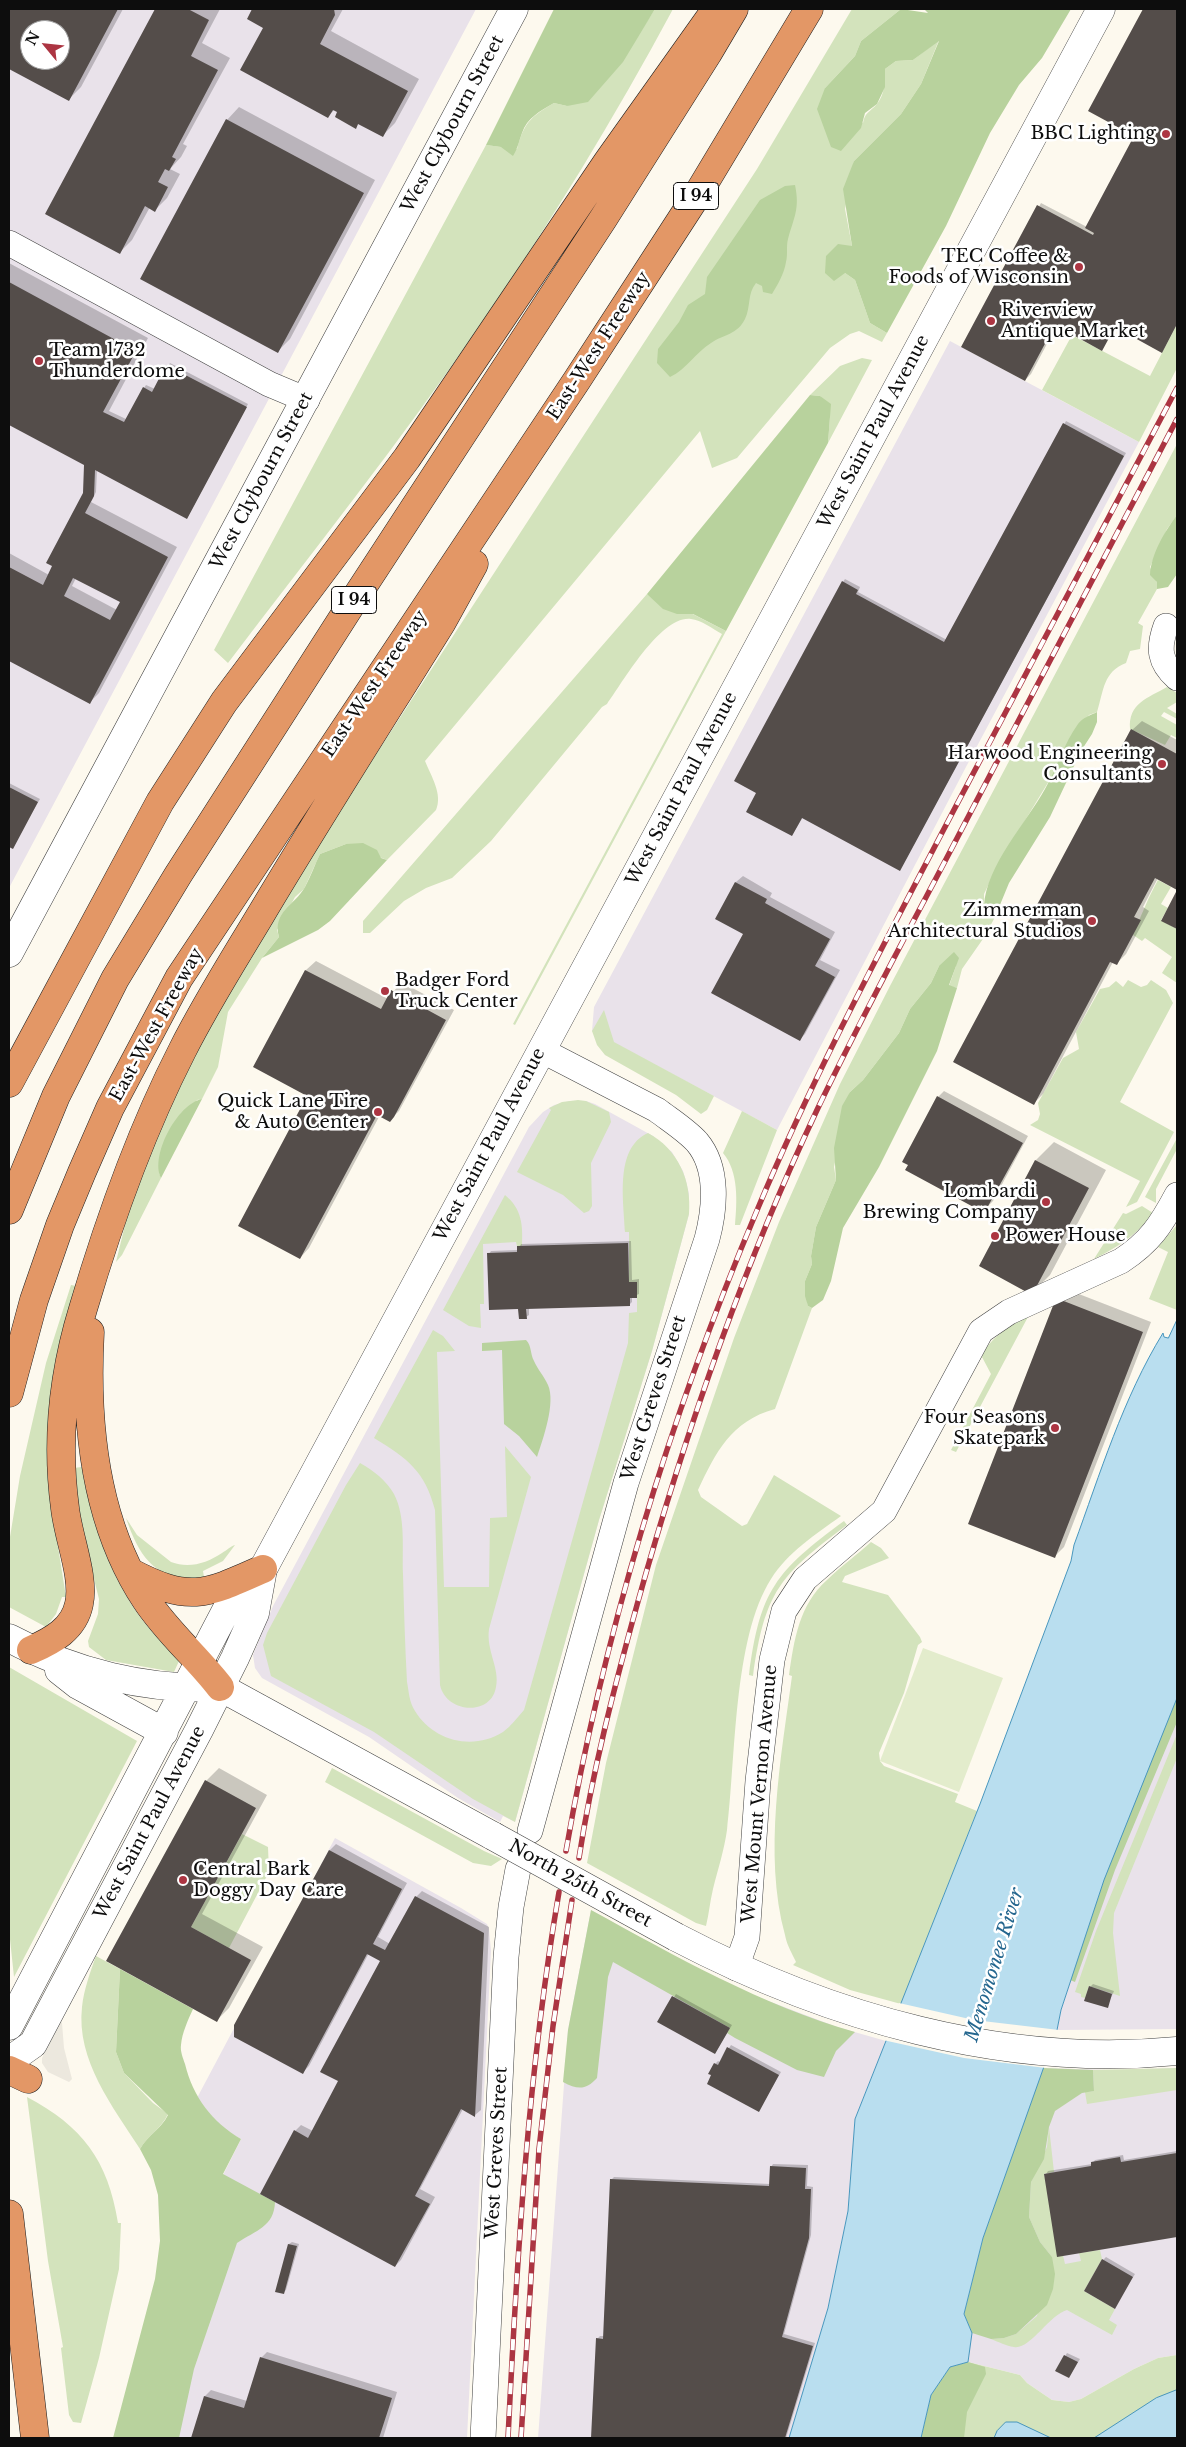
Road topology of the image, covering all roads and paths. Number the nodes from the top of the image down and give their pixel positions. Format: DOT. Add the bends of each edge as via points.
graph roads {
  1 [pos="514,9"];
  2 [pos="716,9"];
  3 [pos="734,9"];
  4 [pos="809,9"];
  5 [pos="1101,9"];
  6 [pos="9,243"];
  7 [pos="577,380"];
  8 [pos="306,400"];
  9 [pos="1166,626"];
  10 [pos="1177,678"];
  11 [pos="9,953"];
  12 [pos="542,1050"];
  13 [pos="9,1083"];
  14 [pos="1177,1195"];
  15 [pos="9,1210"];
  16 [pos="106,1239"];
  17 [pos="9,1392"];
  18 [pos="263,1568"];
  19 [pos="130,1572"];
  20 [pos="20,1644"];
  21 [pos="200,1662"];
  22 [pos="220,1688"];
  23 [pos="186,1689"];
  24 [pos="164,1732"];
  25 [pos="530,1831"];
  26 [pos="518,1870"];
  27 [pos="736,1968"];
  28 [pos="14,2017"];
  29 [pos="1177,2051"];
  30 [pos="18,2065"];
  31 [pos="9,2214"];
  32 [pos="35,2438"];
  33 [pos="483,2438"];
  1 -- 8 [label="street, West Clybourn Street"];
  2 -- 13 [label="highway" via="608,161 428,428 224,702 160,802"];
  3 -- 15 [label="highway, I 94" via="603,219 178,875 115,979 56,1096"];
  4 -- 7 [label="highway, East-West Freeway / I 94" via="699,192"];
  5 -- 12 [label="street, West Saint Paul Avenue"];
  6 -- 8 [label="street" via="269,384"];
  7 -- 16 [label="highway" via="442,622 205,1009 159,1099 132,1162"];
  7 -- 17 [label="highway, East-West Freeway / I 94" via="180,978 156,1019 110,1108 60,1225 34,1300"];
  8 -- 11 [label="street, West Clybourn Street"];
  9 -- 10 [label="street" via="1160,642 1160,654 1164,664"];
  12 -- 18 [label="street, West Saint Paul Avenue"];
  12 -- 25 [label="street, West Greves Street" via="657,1110 673,1122 697,1142 708,1161 714,1189 707,1239 624,1492"];
  14 -- 27 [label="street, West Mount Vernon Avenue" via="1158,1229 1138,1250 1009,1312 981,1331 884,1511 805,1580 784,1611 772,1660 759,1771 747,1938"];
  16 -- 19 [label="highway" via="90,1328 88,1402 95,1458 106,1506"];
  16 -- 20 [label="highway" via="73,1347 61,1428 62,1488 80,1584 80,1602 76,1614 60,1634"];
  18 -- 19 [label="highway" via="209,1592 171,1590"];
  18 -- 21 [label="street, West Saint Paul Avenue" via="231,1601"];
  18 -- 22 [label="street, West Saint Paul Avenue" via="255,1613"];
  19 -- 21 [label="highway" via="158,1616"];
  20 -- 23 [label="street" via="98,1673"];
  20 -- 24 [label="street" via="78,1684"];
  21 -- 22 [label="highway"];
  21 -- 23 [label="street, West Saint Paul Avenue"];
  22 -- 23 [label="street"];
  22 -- 27 [label="street, North 25th Street, bridge"];
  22 -- 30 [label="street, West Saint Paul Avenue" via="33,2044"];
  23 -- 24 [label="street, West Saint Paul Avenue"];
  24 -- 28 [label="street, West Saint Paul Avenue"];
  26 -- 33 [label="street, West Greves Street" via="506,1957"];
  27 -- 29 [label="street, North 25th Street" via="843,2010 973,2042 1091,2053"];
  31 -- 32 [label="highway"];
}
